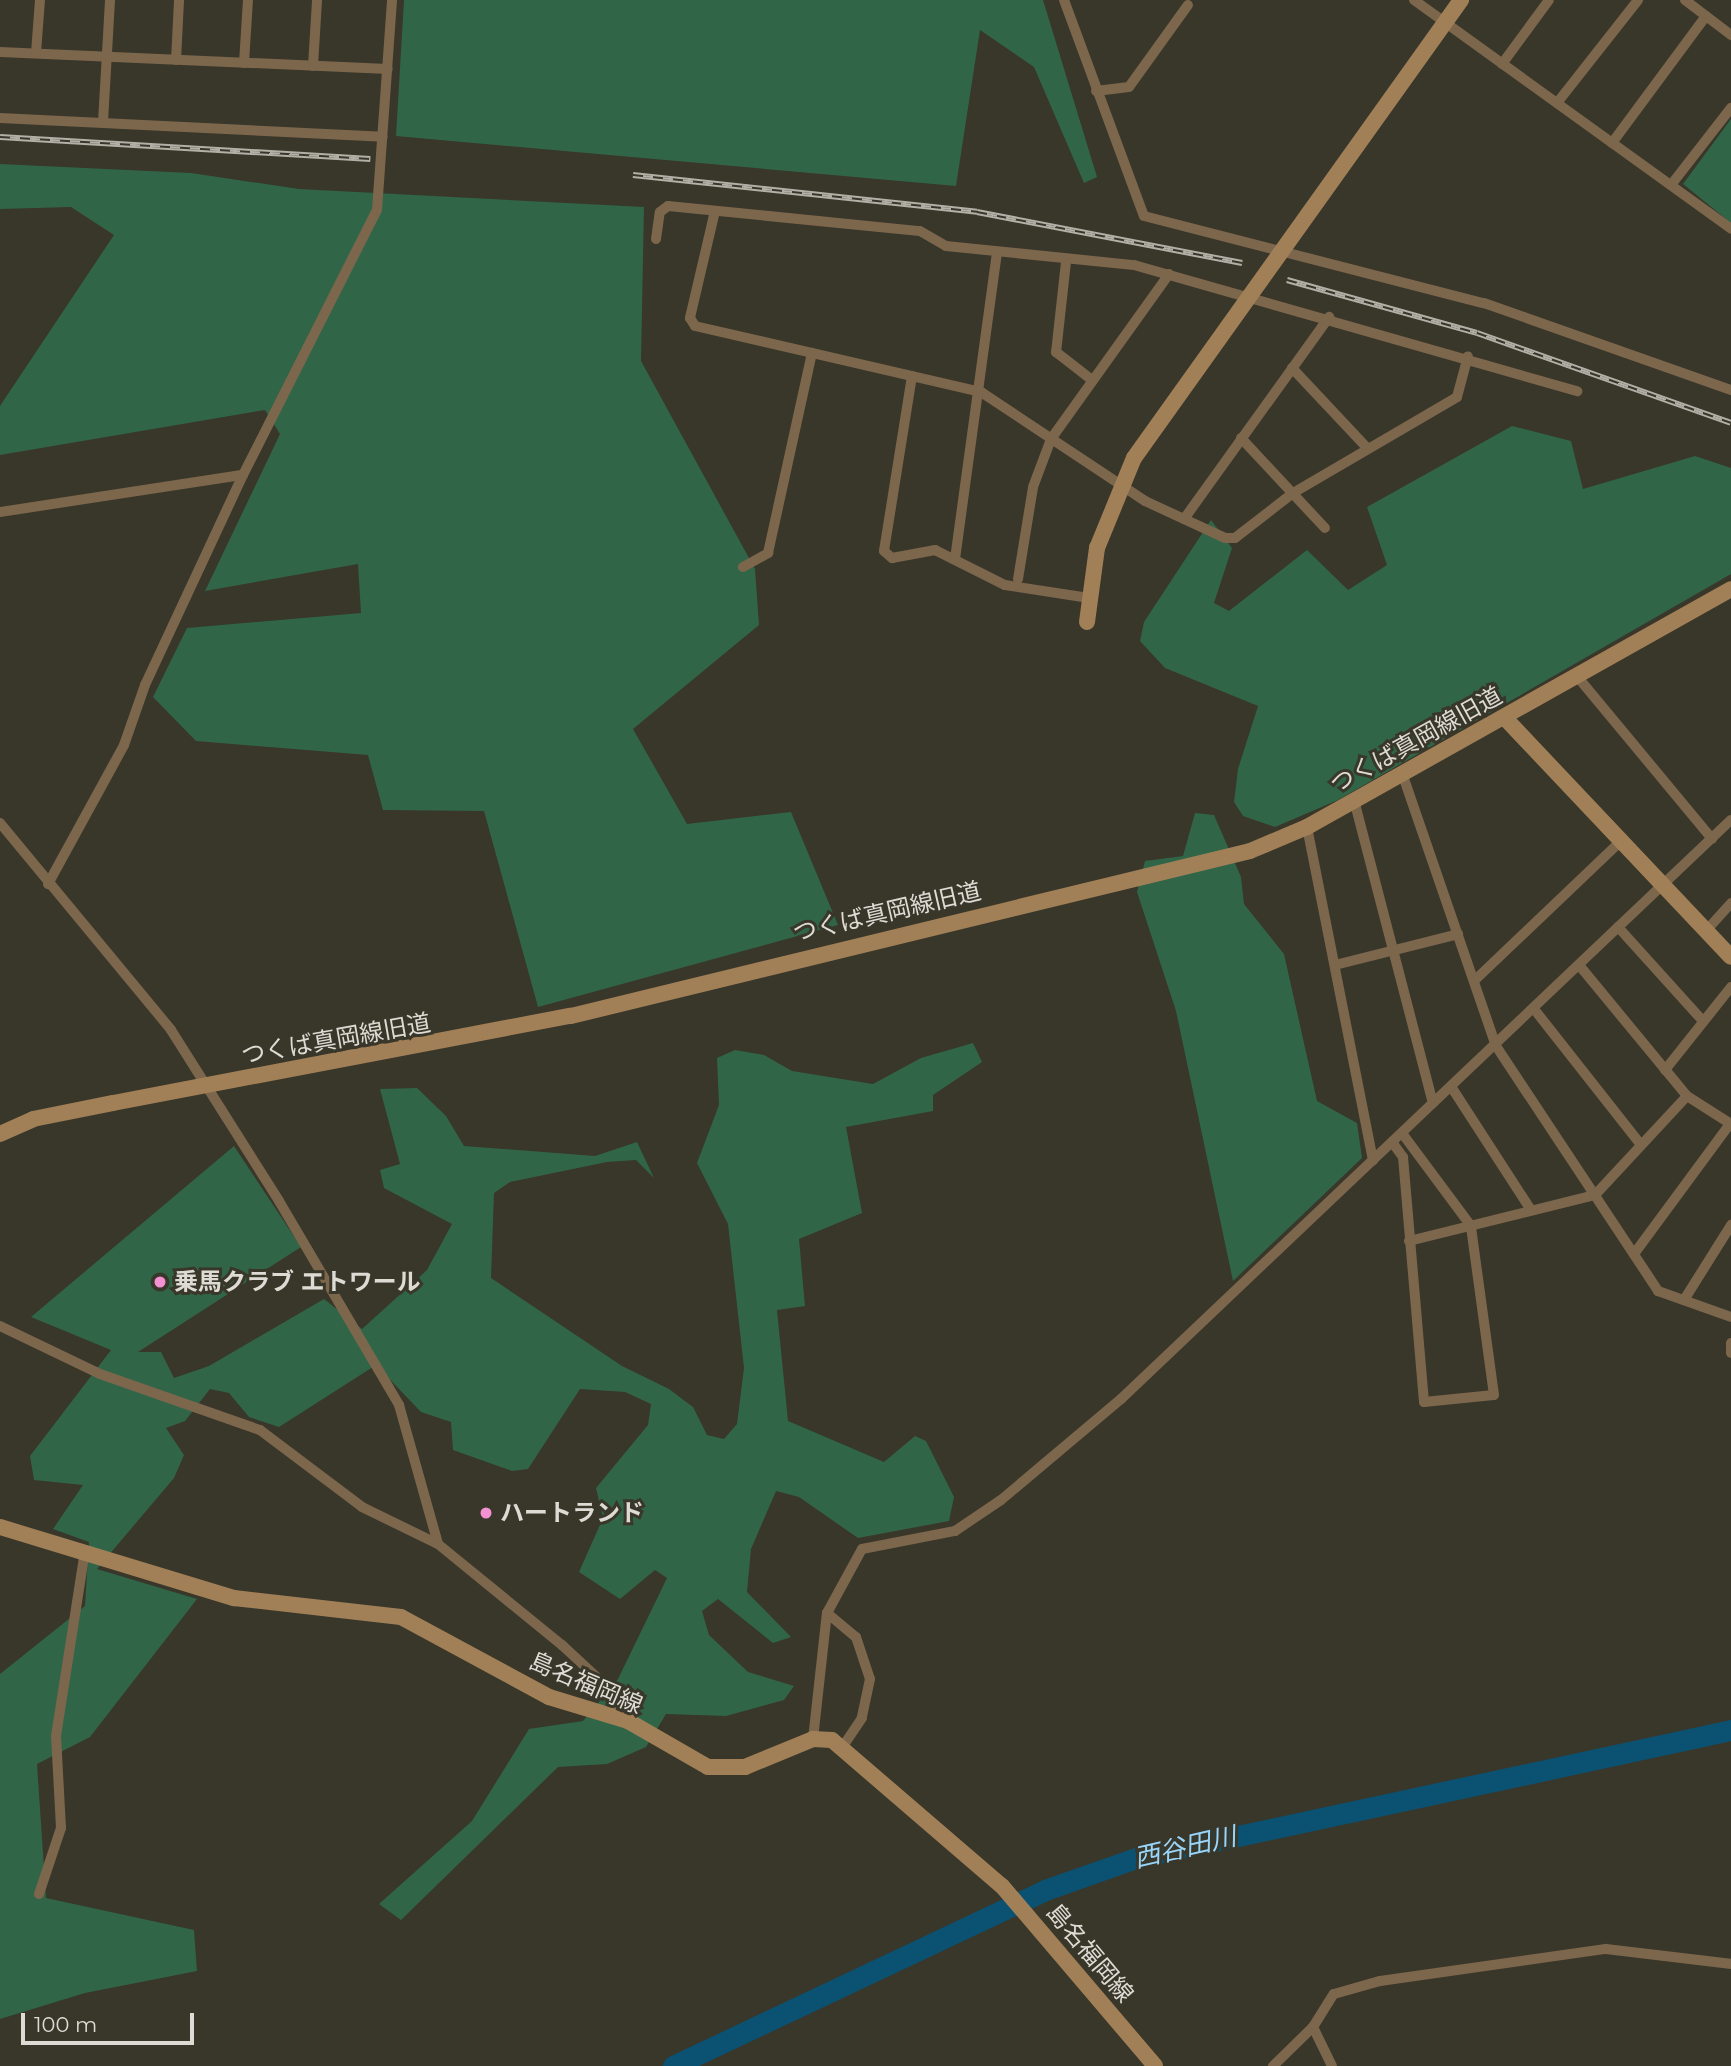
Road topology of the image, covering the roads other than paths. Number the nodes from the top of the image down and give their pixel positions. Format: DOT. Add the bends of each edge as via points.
graph roads {
  1 [pos="40,0"];
  2 [pos="110,0"];
  3 [pos="179,0"];
  4 [pos="248,0"];
  5 [pos="317,0"];
  6 [pos="392,0"];
  7 [pos="1064,0"];
  8 [pos="1415,0"];
  9 [pos="1461,0"];
  10 [pos="1549,0"];
  11 [pos="1638,0"];
  12 [pos="1685,0"];
  13 [pos="1188,5"];
  14 [pos="1706,16"];
  15 [pos="1445,22"];
  16 [pos="1731,35"];
  17 [pos="0,52"];
  18 [pos="36,54"];
  19 [pos="106,57"];
  20 [pos="176,60"];
  21 [pos="244,63"];
  22 [pos="1502,64"];
  23 [pos="313,66"];
  24 [pos="387,69"];
  25 [pos="1097,91"];
  26 [pos="1558,103"];
  27 [pos="1731,108"];
  28 [pos="0,118"];
  29 [pos="103,122"];
  30 [pos="383,137"];
  31 [pos="1612,143"];
  32 [pos="1671,186"];
  33 [pos="715,211"];
  34 [pos="1731,229"];
  35 [pos="656,239"];
  36 [pos="1283,247"];
  37 [pos="997,254"];
  38 [pos="1066,262"];
  39 [pos="1169,274"];
  40 [pos="1248,295"];
  41 [pos="1329,317"];
  42 [pos="812,353"];
  43 [pos="1468,356"];
  44 [pos="1292,368"];
  45 [pos="912,376"];
  46 [pos="1092,380"];
  47 [pos="1731,390"];
  48 [pos="1577,391"];
  49 [pos="981,393"];
  50 [pos="1241,438"];
  51 [pos="1051,439"];
  52 [pos="1368,449"];
  53 [pos="243,475"];
  54 [pos="1120,485"];
  55 [pos="1293,493"];
  56 [pos="0,512"];
  57 [pos="1184,519"];
  58 [pos="1325,528"];
  59 [pos="955,559"];
  60 [pos="743,567"];
  61 [pos="1018,579"];
  62 [pos="1731,589"];
  63 [pos="1089,598"];
  64 [pos="1087,622"];
  65 [pos="1576,675"];
  66 [pos="1504,717"];
  67 [pos="1402,773"];
  68 [pos="1354,800"];
  69 [pos="1731,820"];
  70 [pos="0,823"];
  71 [pos="1307,827"];
  72 [pos="1712,839"];
  73 [pos="1620,841"];
  74 [pos="48,884"];
  75 [pos="1661,885"];
  76 [pos="1731,903"];
  77 [pos="1618,927"];
  78 [pos="1705,932"];
  79 [pos="1458,934"];
  80 [pos="1394,949"];
  81 [pos="1731,957"];
  82 [pos="1335,965"];
  83 [pos="1579,965"];
  84 [pos="1475,980"];
  85 [pos="1731,987"];
  86 [pos="1534,1009"];
  87 [pos="1703,1021"];
  88 [pos="1496,1046"];
  89 [pos="1665,1070"];
  90 [pos="207,1085"];
  91 [pos="1452,1088"];
  92 [pos="1687,1096"];
  93 [pos="1433,1103"];
  94 [pos="1731,1124"];
  95 [pos="1402,1133"];
  96 [pos="0,1134"];
  97 [pos="1392,1142"];
  98 [pos="1641,1145"];
  99 [pos="1373,1161"];
  100 [pos="1595,1195"];
  101 [pos="1531,1210"];
  102 [pos="1731,1224"];
  103 [pos="1471,1226"];
  104 [pos="1409,1241"];
  105 [pos="1634,1254"];
  106 [pos="1684,1300"];
  107 [pos="1731,1317"];
  108 [pos="0,1326"];
  109 [pos="1731,1343"];
  110 [pos="1731,1353"];
  111 [pos="0,1527"];
  112 [pos="438,1545"];
  113 [pos="85,1551"];
  114 [pos="827,1613"];
  115 [pos="628,1721"];
  116 [pos="813,1739"];
  117 [pos="843,1746"];
  118 [pos="39,1894"];
  119 [pos="1731,1964"];
  120 [pos="1313,2027"];
  121 [pos="1155,2066"];
  122 [pos="1273,2066"];
  123 [pos="1332,2066"];
  1 -- 18 [label="street"];
  2 -- 19 [label="street"];
  3 -- 20 [label="street"];
  4 -- 21 [label="street"];
  5 -- 23 [label="street"];
  6 -- 24 [label="street"];
  7 -- 25 [label="street"];
  8 -- 15 [label="street"];
  9 -- 15 [label="street"];
  10 -- 22 [label="street"];
  11 -- 26 [label="street"];
  12 -- 14 [label="street"];
  13 -- 25 [label="street" via="1129,87"];
  14 -- 16 [label="street"];
  14 -- 31 [label="street"];
  15 -- 22 [label="street"];
  15 -- 36 [label="street"];
  17 -- 18 [label="street"];
  18 -- 19 [label="street"];
  19 -- 20 [label="street"];
  19 -- 29 [label="street"];
  20 -- 21 [label="street"];
  21 -- 23 [label="street"];
  22 -- 26 [label="street"];
  23 -- 24 [label="street"];
  24 -- 30 [label="street"];
  25 -- 36 [label="street" via="1143,216"];
  26 -- 31 [label="street"];
  27 -- 32 [label="street"];
  28 -- 29 [label="street"];
  29 -- 30 [label="street"];
  30 -- 53 [label="street" via="377,210"];
  31 -- 32 [label="street"];
  32 -- 34 [label="street"];
  33 -- 35 [label="street" via="668,206 660,212"];
  33 -- 37 [label="street" via="920,231 946,246"];
  33 -- 42 [label="street" via="690,318 695,326"];
  36 -- 40 [label="street"];
  36 -- 47 [label="street" via="1485,303"];
  37 -- 38 [label="street"];
  37 -- 49 [label="street"];
  38 -- 39 [label="street"];
  38 -- 46 [label="street" via="1056,352"];
  39 -- 40 [label="street"];
  39 -- 46 [label="street"];
  40 -- 41 [label="street"];
  40 -- 54 [label="street"];
  41 -- 43 [label="street"];
  41 -- 44 [label="street"];
  42 -- 45 [label="street"];
  42 -- 60 [label="street" via="768,553"];
  43 -- 48 [label="street"];
  43 -- 52 [label="street" via="1457,397"];
  44 -- 50 [label="street"];
  44 -- 52 [label="street"];
  45 -- 49 [label="street"];
  45 -- 59 [label="street" via="884,551 892,558 936,550"];
  46 -- 51 [label="street"];
  49 -- 51 [label="street"];
  49 -- 59 [label="street"];
  50 -- 55 [label="street"];
  50 -- 57 [label="street"];
  51 -- 54 [label="street"];
  51 -- 61 [label="street" via="1035,479"];
  52 -- 55 [label="street"];
  53 -- 56 [label="street"];
  53 -- 74 [label="street" via="145,685 124,745"];
  54 -- 57 [label="street"];
  54 -- 63 [label="street" via="1097,548"];
  55 -- 57 [label="street" via="1235,538"];
  55 -- 58 [label="street"];
  59 -- 63 [label="street" via="1005,585"];
  62 -- 65 [label="street, つくば真岡線旧道"];
  63 -- 64 [label="street"];
  65 -- 66 [label="street, つくば真岡線旧道"];
  65 -- 72 [label="street"];
  66 -- 67 [label="street, つくば真岡線旧道"];
  66 -- 73 [label="street"];
  67 -- 68 [label="street, つくば真岡線旧道"];
  67 -- 79 [label="street"];
  68 -- 71 [label="street, つくば真岡線旧道"];
  68 -- 80 [label="street"];
  69 -- 72 [label="street"];
  70 -- 74 [label="street"];
  71 -- 82 [label="street"];
  71 -- 90 [label="street, つくば真岡線旧道" via="1204,863 775,962 571,1016"];
  72 -- 75 [label="street"];
  73 -- 75 [label="street"];
  73 -- 84 [label="street"];
  74 -- 90 [label="street" via="171,1030"];
  75 -- 77 [label="street"];
  75 -- 78 [label="street"];
  76 -- 78 [label="street"];
  77 -- 83 [label="street"];
  77 -- 87 [label="street"];
  78 -- 81 [label="street"];
  79 -- 80 [label="street"];
  79 -- 84 [label="street"];
  80 -- 82 [label="street"];
  80 -- 93 [label="street"];
  82 -- 99 [label="street"];
  83 -- 86 [label="street"];
  83 -- 89 [label="street"];
  84 -- 88 [label="street"];
  85 -- 87 [label="street"];
  86 -- 88 [label="street"];
  86 -- 98 [label="street"];
  87 -- 89 [label="street"];
  88 -- 91 [label="street"];
  88 -- 100 [label="street"];
  89 -- 92 [label="street"];
  90 -- 96 [label="street, つくば真岡線旧道" via="33,1119"];
  90 -- 112 [label="street" via="399,1405"];
  91 -- 93 [label="street"];
  91 -- 101 [label="street"];
  92 -- 94 [label="street"];
  92 -- 98 [label="street"];
  93 -- 95 [label="street"];
  94 -- 105 [label="street"];
  95 -- 97 [label="street"];
  95 -- 103 [label="street"];
  97 -- 99 [label="street"];
  97 -- 104 [label="street" via="1403,1157"];
  98 -- 100 [label="street"];
  99 -- 114 [label="street" via="1121,1399 989,1508 955,1531 862,1549"];
  100 -- 101 [label="street"];
  100 -- 105 [label="street"];
  101 -- 103 [label="street"];
  102 -- 106 [label="street"];
  103 -- 104 [label="street"];
  103 -- 104 [label="street" via="1494,1395 1424,1402"];
  105 -- 106 [label="street" via="1658,1291"];
  106 -- 107 [label="street"];
  108 -- 112 [label="street" via="100,1374 260,1430 362,1507"];
  109 -- 110 [label="street"];
  111 -- 113 [label="street, 島名福岡線"];
  112 -- 115 [label="street" via="562,1645 605,1685"];
  113 -- 115 [label="street, 島名福岡線" via="234,1598 401,1616 549,1697"];
  113 -- 118 [label="street" via="56,1737 61,1828"];
  114 -- 116 [label="street"];
  114 -- 117 [label="street" via="856,1637 869,1669 866,1709"];
  115 -- 116 [label="street, 島名福岡線" via="689,1759 716,1768 745,1767"];
  116 -- 117 [label="street, 島名福岡線"];
  117 -- 121 [label="street, 島名福岡線" via="1017,1902"];
  119 -- 120 [label="street" via="1606,1949 1380,1981 1334,1994"];
  120 -- 122 [label="street"];
  120 -- 123 [label="street"];
}
